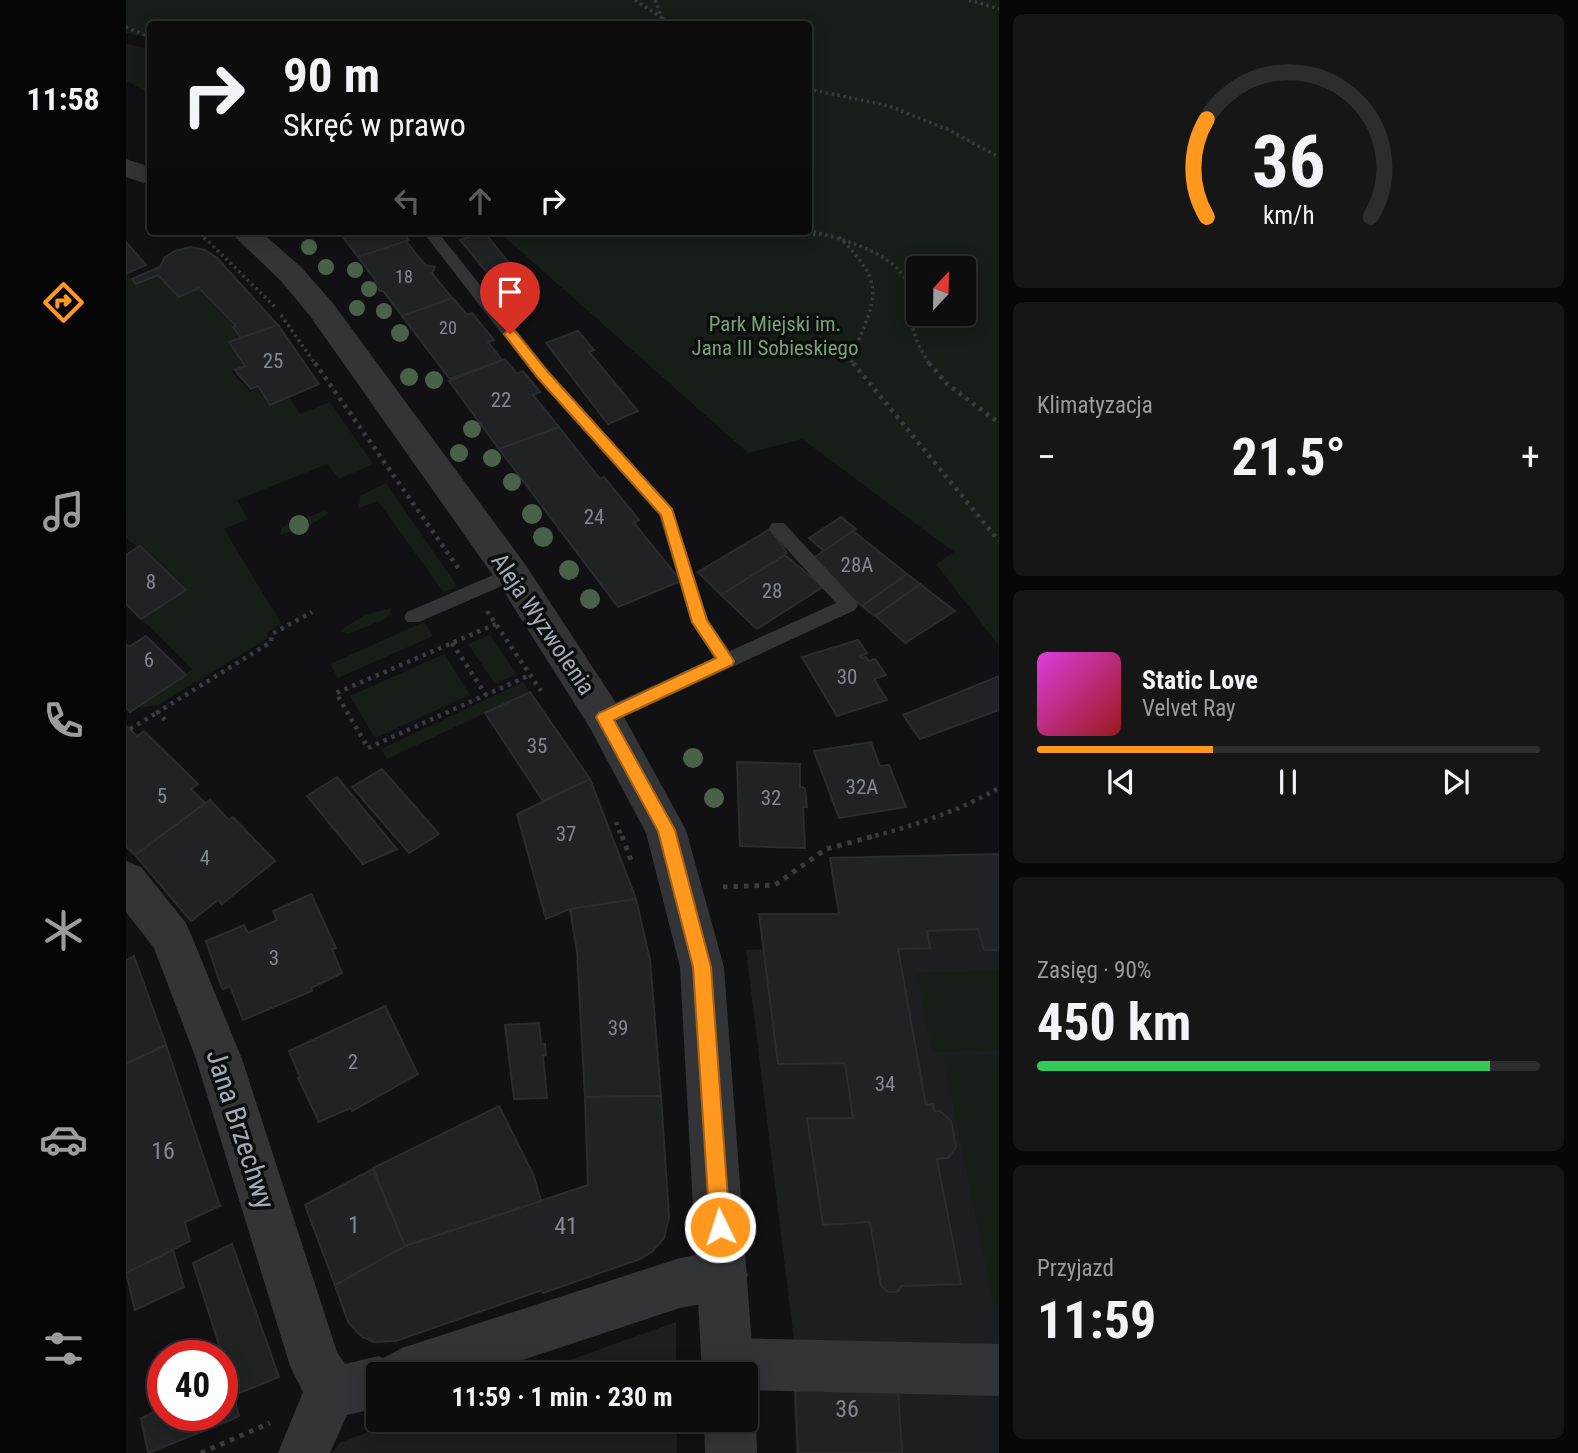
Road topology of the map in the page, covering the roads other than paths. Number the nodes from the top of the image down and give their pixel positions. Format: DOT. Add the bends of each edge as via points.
graph roads {
  1 [pos="126,167"];
  2 [pos="147,176"];
  3 [pos="247,235"];
  4 [pos="432,235"];
  5 [pos="778,528"];
  6 [pos="512,574"];
  7 [pos="413,617"];
  8 [pos="726,661"];
  9 [pos="604,717"];
  10 [pos="126,880"];
  11 [pos="723,1275"];
  12 [pos="438,1362"];
  13 [pos="727,1362"];
  14 [pos="758,1369"];
  15 [pos="999,1370"];
  16 [pos="355,1386"];
  17 [pos="730,1432"];
  18 [pos="287,1438"];
  19 [pos="731,1453"];
  1 -- 2 [label="street"];
  3 -- 6 [label="street, Aleja Wyzwolenia" via="291,274 320,309"];
  4 -- 8 [label="lane" via="543,375 667,513 700,622"];
  5 -- 8 [label="lane" via="849,605"];
  6 -- 7 [label="lane"];
  6 -- 9 [label="street, Aleja Wyzwolenia"];
  8 -- 9 [label="lane"];
  9 -- 11 [label="street, Aleja Wyzwolenia" via="666,830 702,967"];
  10 -- 16 [label="street, Jana Brzechwy" via="172,937 219,1059 316,1366"];
  11 -- 12 [label="street" via="675,1284"];
  11 -- 13 [label="street, Aleja Wyzwolenia"];
  14 -- 15 [label="street"];
  16 -- 18 [label="street" via="313,1427"];
  17 -- 19 [label="street"];
}
